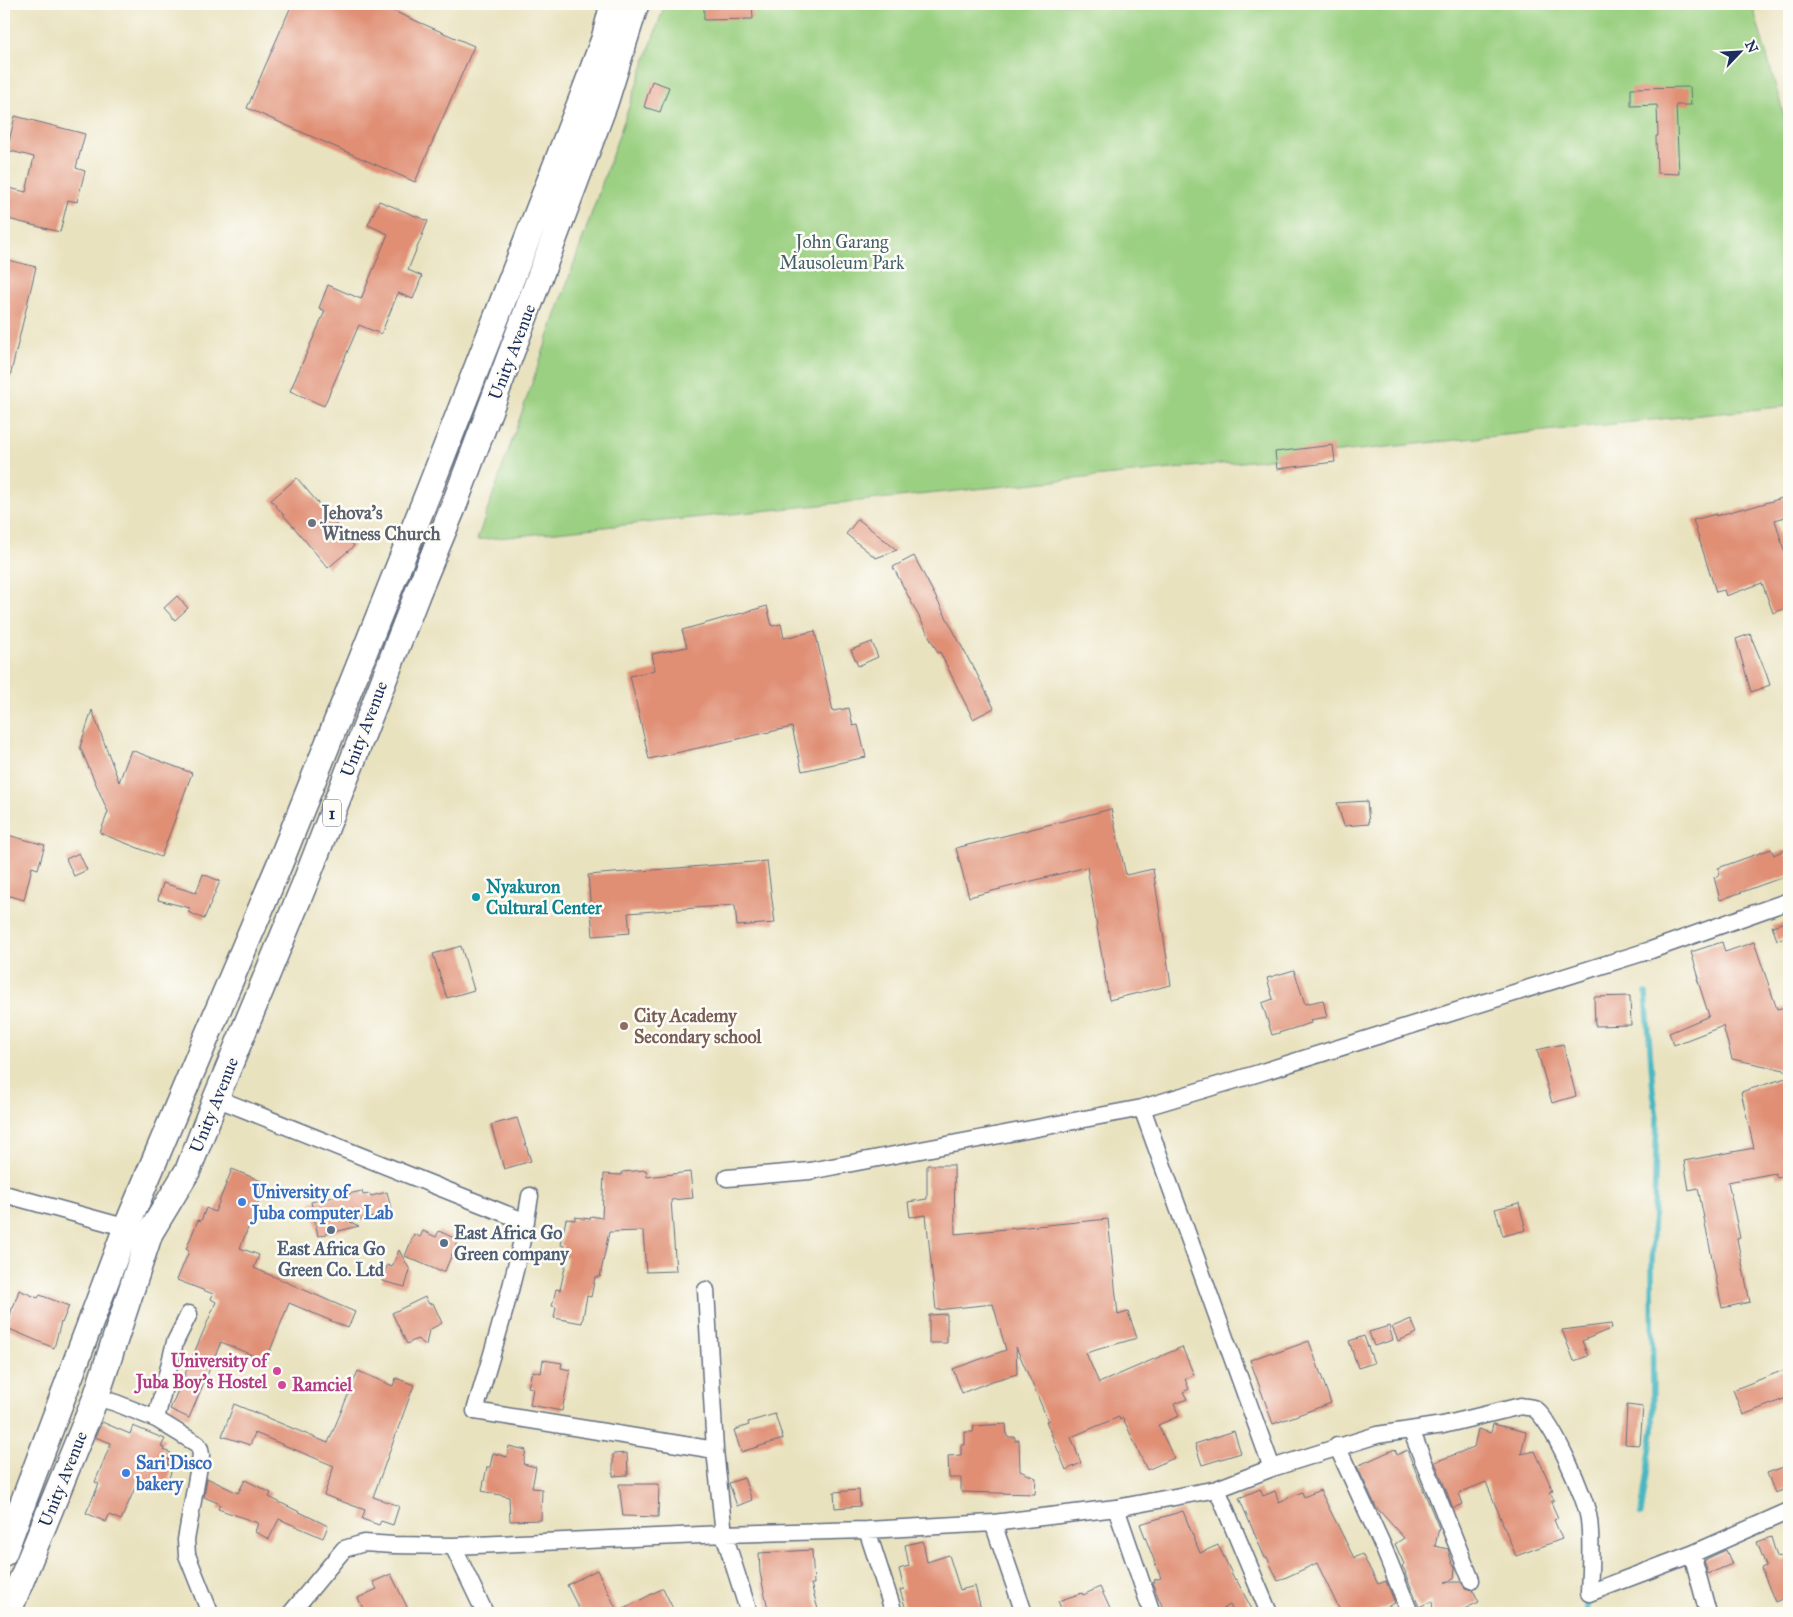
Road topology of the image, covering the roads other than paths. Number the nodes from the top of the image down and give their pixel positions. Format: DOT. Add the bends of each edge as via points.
graph roads {
  1 [pos="613,4"];
  2 [pos="636,4"];
  3 [pos="1789,901"];
  4 [pos="216,1098"];
  5 [pos="1142,1108"];
  6 [pos="727,1178"];
  7 [pos="4,1194"];
  8 [pos="530,1196"];
  9 [pos="526,1222"];
  10 [pos="126,1228"];
  11 [pos="150,1233"];
  12 [pos="706,1290"];
  13 [pos="189,1314"];
  14 [pos="96,1397"];
  15 [pos="156,1419"];
  16 [pos="1411,1430"];
  17 [pos="1337,1446"];
  18 [pos="716,1450"];
  19 [pos="1272,1468"];
  20 [pos="1217,1488"];
  21 [pos="1116,1508"];
  22 [pos="1789,1511"];
  23 [pos="993,1523"];
  24 [pos="868,1530"];
  25 [pos="724,1534"];
  26 [pos="453,1546"];
  27 [pos="4,1553"];
  28 [pos="1692,1554"];
  29 [pos="1471,1580"];
  30 [pos="8,1613"];
  31 [pos="210,1613"];
  32 [pos="291,1613"];
  33 [pos="485,1613"];
  34 [pos="749,1613"];
  35 [pos="894,1613"];
  36 [pos="1024,1613"];
  37 [pos="1152,1613"];
  38 [pos="1269,1613"];
  39 [pos="1410,1613"];
  40 [pos="1708,1613"];
  1 -- 10 [label="main road, Unity Avenue / 1" via="582,98 423,505 280,863"];
  2 -- 4 [label="main road, Unity Avenue / 1" via="606,103 453,508"];
  3 -- 5 [label="street" via="1651,950"];
  4 -- 9 [label="street"];
  4 -- 11 [label="main road, Unity Avenue / 1" via="188,1170"];
  5 -- 6 [label="street" via="810,1171"];
  5 -- 19 [label="street"];
  7 -- 10 [label="street"];
  8 -- 9 [label="street"];
  9 -- 18 [label="street" via="475,1411"];
  10 -- 11 [label="street"];
  10 -- 27 [label="main road, Unity Avenue / 1"];
  11 -- 14 [label="main road, Unity Avenue / 1"];
  12 -- 18 [label="street"];
  13 -- 15 [label="street" via="175,1342"];
  14 -- 15 [label="street"];
  14 -- 30 [label="main road, Unity Avenue / 1"];
  15 -- 31 [label="street" via="200,1449 186,1540 187,1555"];
  16 -- 17 [label="street"];
  16 -- 28 [label="street" via="1521,1406 1533,1408 1544,1419 1565,1456 1589,1518 1589,1593"];
  16 -- 29 [label="street"];
  17 -- 19 [label="street"];
  17 -- 39 [label="street"];
  18 -- 25 [label="street"];
  19 -- 20 [label="street"];
  20 -- 21 [label="street"];
  20 -- 38 [label="street"];
  21 -- 23 [label="street"];
  21 -- 37 [label="street"];
  22 -- 28 [label="street"];
  23 -- 24 [label="street"];
  23 -- 36 [label="street"];
  24 -- 25 [label="street"];
  24 -- 35 [label="street"];
  25 -- 26 [label="street"];
  25 -- 34 [label="street"];
  26 -- 32 [label="street" via="364,1543 344,1549"];
  26 -- 33 [label="street"];
  28 -- 40 [label="street"];
}
